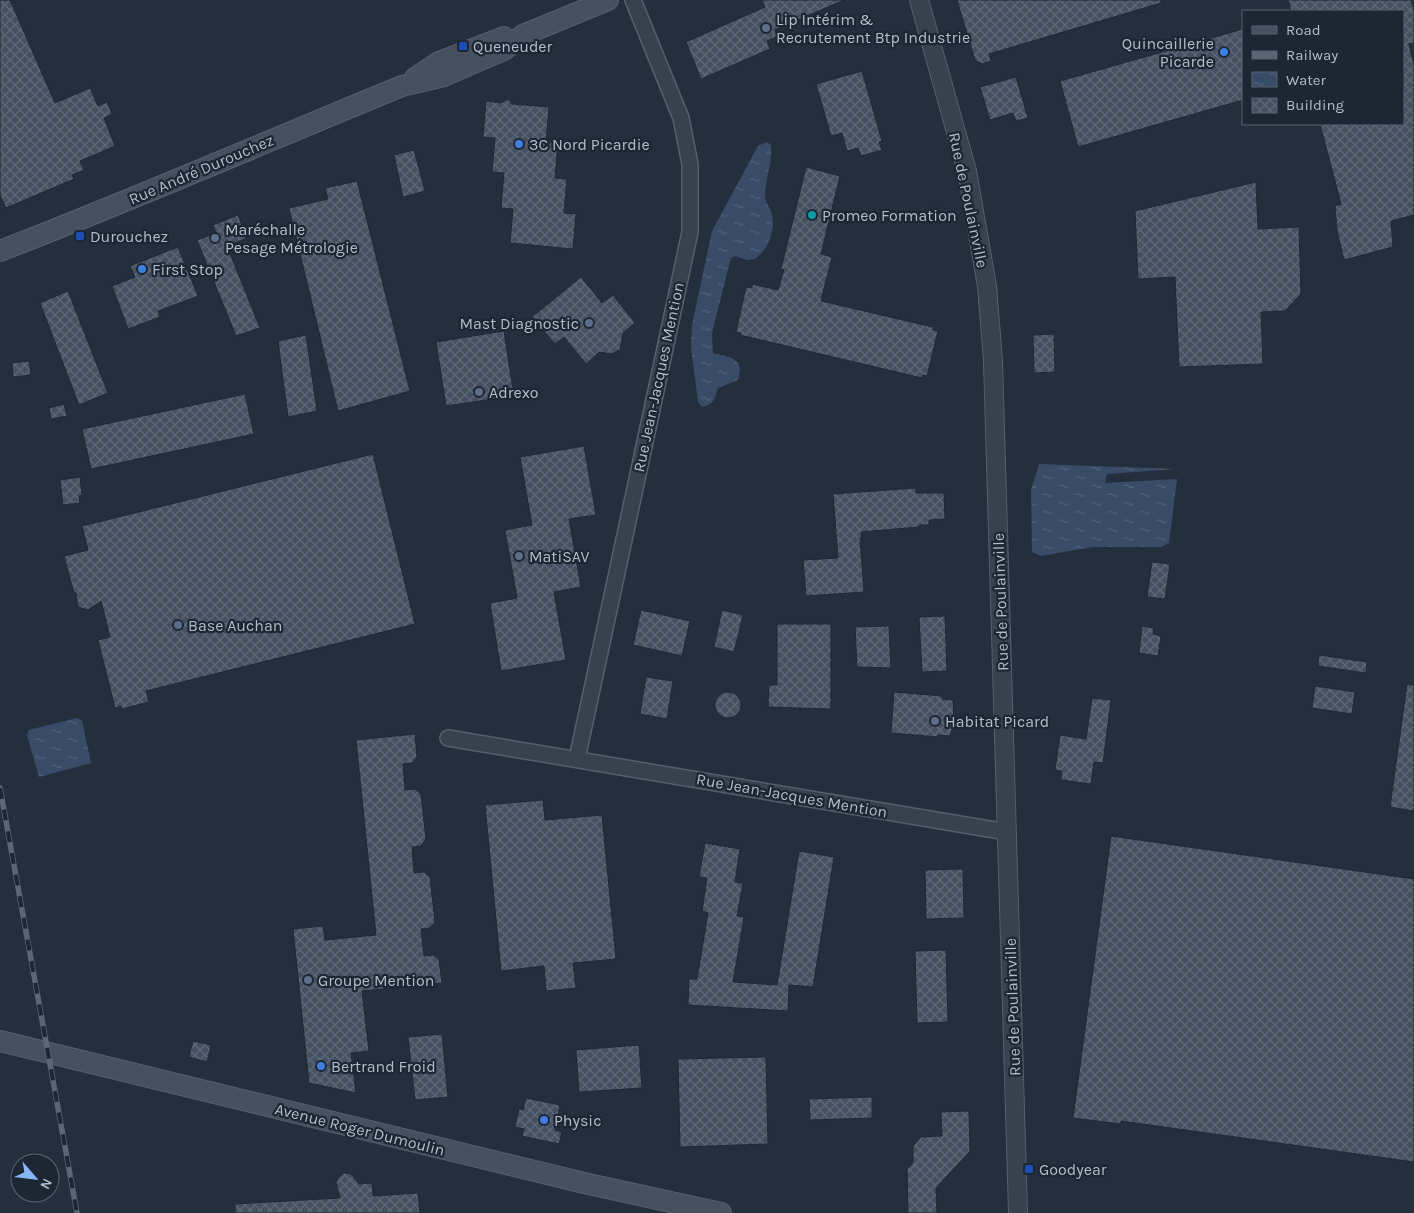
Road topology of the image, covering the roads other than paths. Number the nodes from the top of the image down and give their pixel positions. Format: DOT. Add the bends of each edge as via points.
graph roads {
  1 [pos="608,0"];
  2 [pos="633,0"];
  3 [pos="920,0"];
  4 [pos="0,251"];
  5 [pos="448,738"];
  6 [pos="577,759"];
  7 [pos="1007,832"];
  8 [pos="0,1042"];
  9 [pos="721,1213"];
  10 [pos="1018,1213"];
  1 -- 4 [label="main road, Rue André Durouchez" via="523,35 499,37 439,62 402,86"];
  2 -- 6 [label="street, Rue Jean-Jacques Mention" via="681,118 690,164 690,232"];
  3 -- 7 [label="street, Rue de Poulainville" via="966,171 987,286 993,361"];
  5 -- 6 [label="street, Rue Jean-Jacques Mention"];
  6 -- 7 [label="street, Rue Jean-Jacques Mention"];
  7 -- 10 [label="street, Rue de Poulainville"];
  8 -- 9 [label="main road, Avenue Roger Dumoulin"];
}
